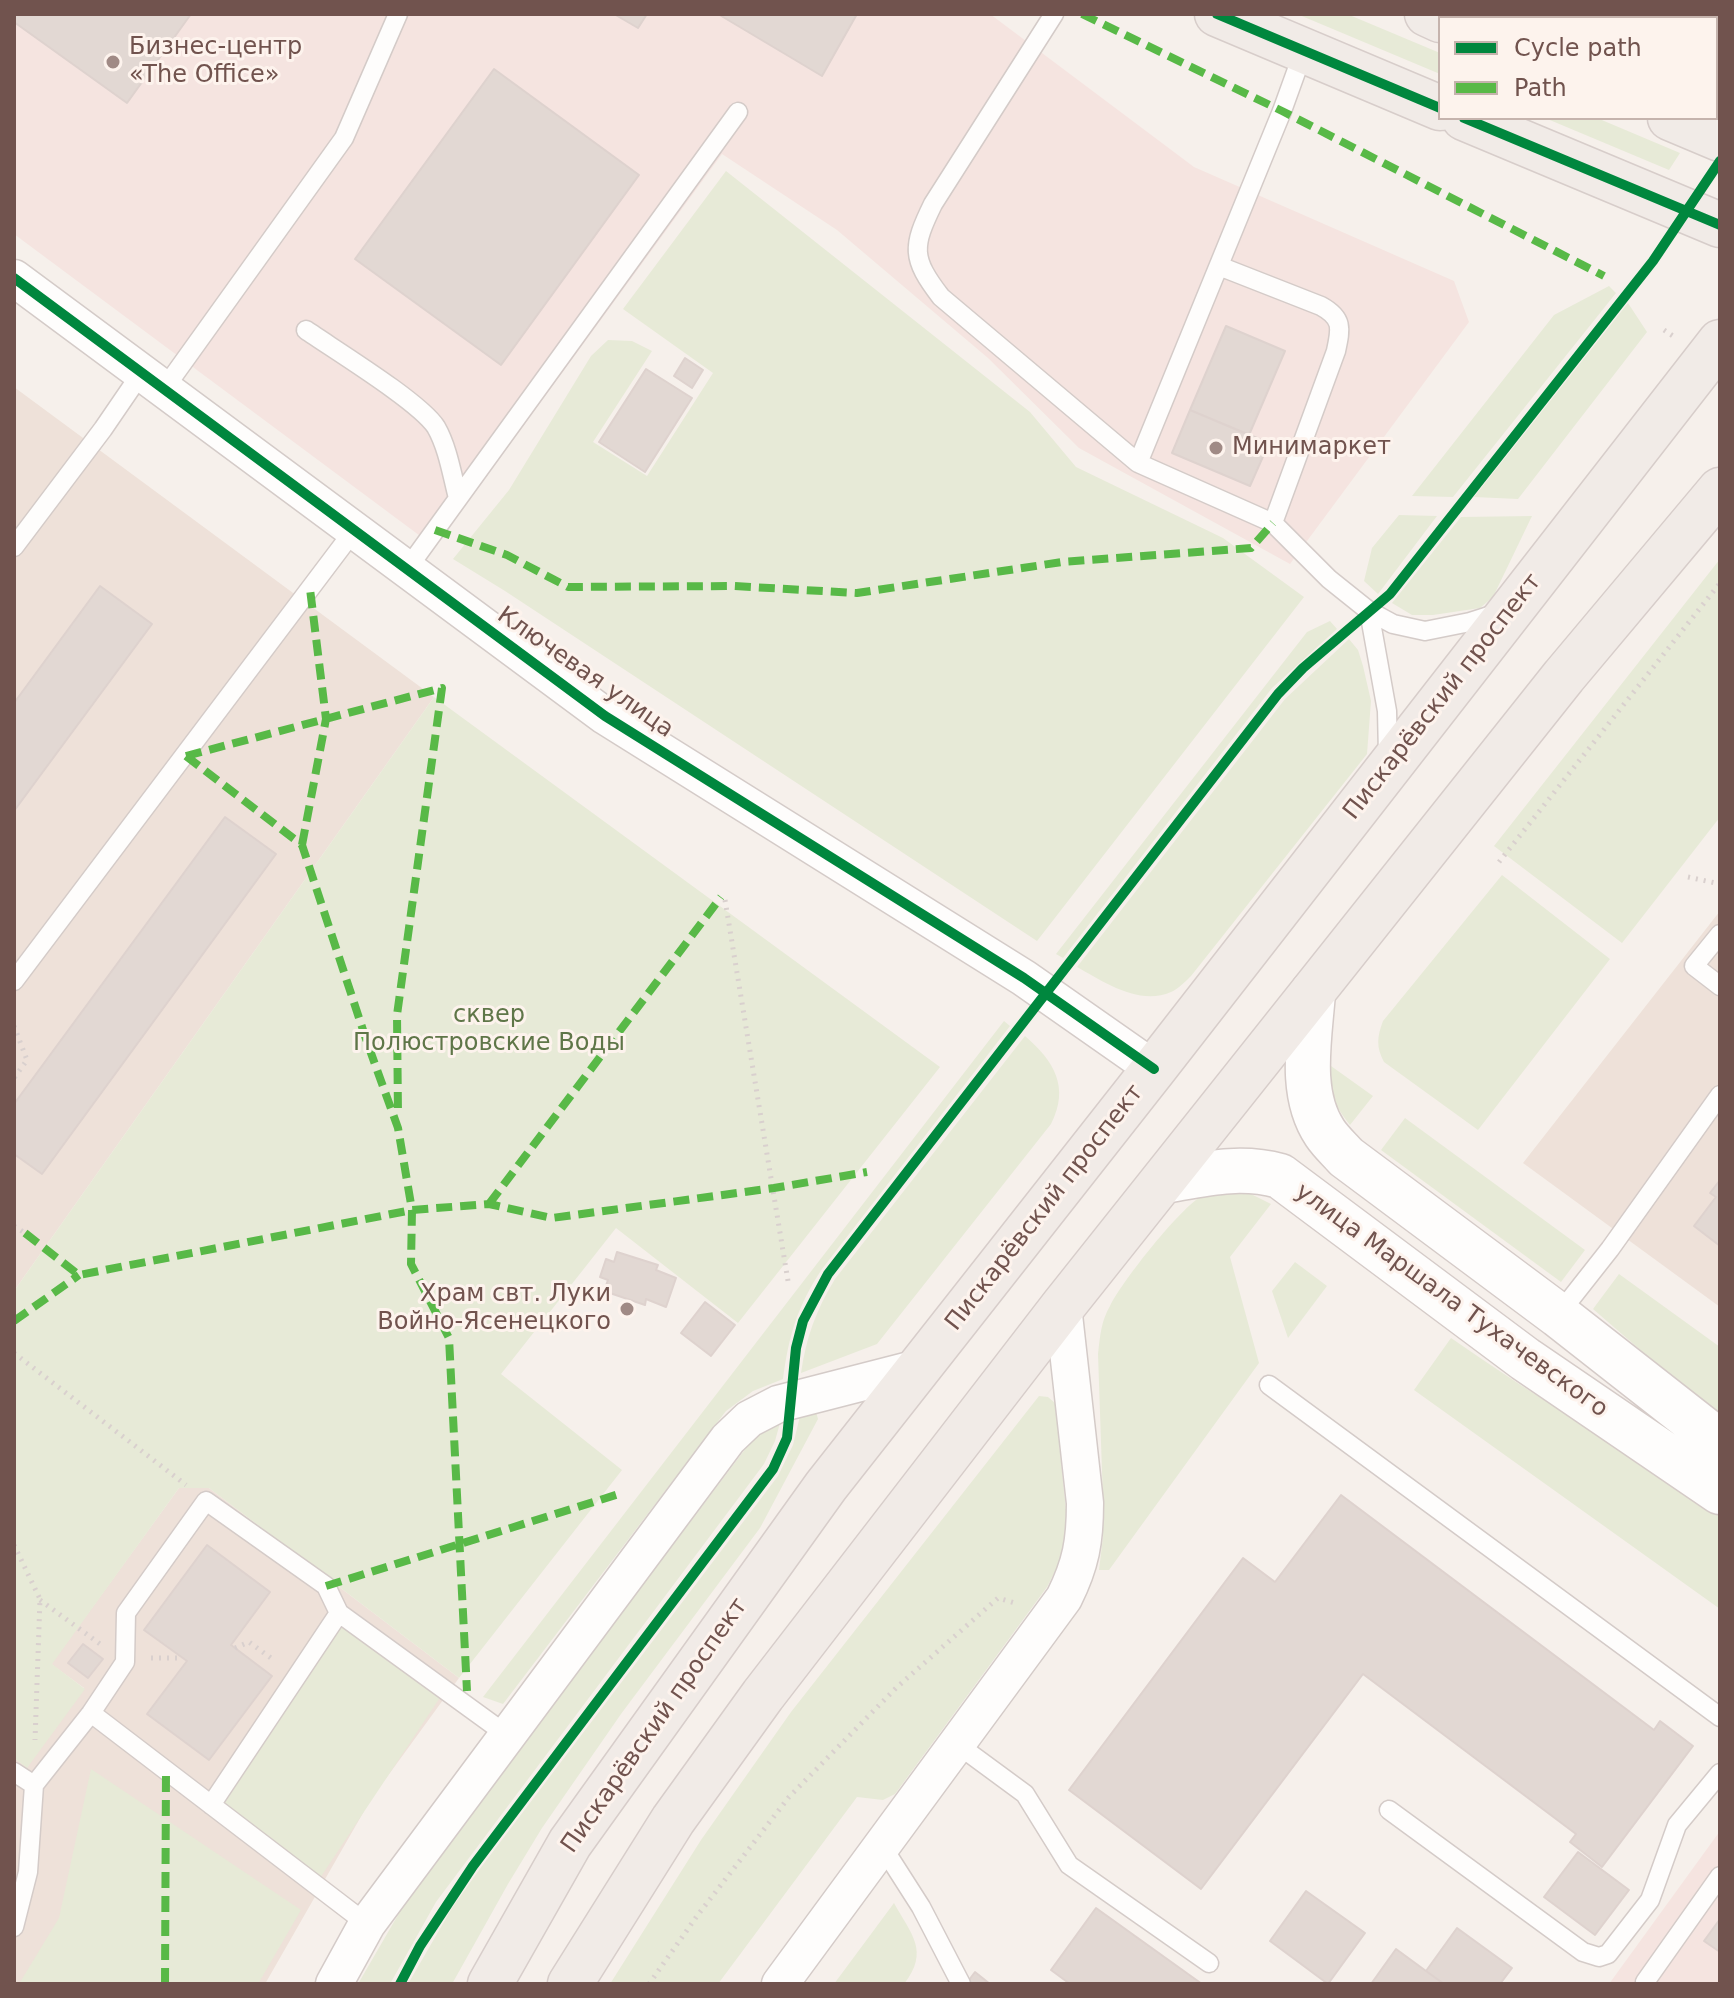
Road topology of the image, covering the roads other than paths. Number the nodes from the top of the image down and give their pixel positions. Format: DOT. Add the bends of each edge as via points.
graph roads {
  1 [pos="398,14"];
  2 [pos="1054,14"];
  3 [pos="1217,14"];
  4 [pos="1304,50"];
  5 [pos="1438,107"];
  6 [pos="738,112"];
  7 [pos="1469,120"];
  8 [pos="1675,120"];
  9 [pos="1720,139"];
  10 [pos="1720,225"];
  11 [pos="1219,266"];
  12 [pos="14,278"];
  13 [pos="306,330"];
  14 [pos="1720,342"];
  15 [pos="153,380"];
  16 [pos="1138,463"];
  17 [pos="1720,490"];
  18 [pos="458,498"];
  19 [pos="1273,523"];
  20 [pos="355,529"];
  21 [pos="14,547"];
  22 [pos="407,569"];
  23 [pos="1512,608"];
  24 [pos="1369,611"];
  25 [pos="1387,768"];
  26 [pos="1720,934"];
  27 [pos="14,981"];
  28 [pos="1720,986"];
  29 [pos="1313,992"];
  30 [pos="1154,1069"];
  31 [pos="1720,1095"];
  32 [pos="1164,1181"];
  33 [pos="1063,1306"];
  34 [pos="1558,1315"];
  35 [pos="918,1368"];
  36 [pos="1269,1385"];
  37 [pos="1716,1470"];
  38 [pos="339,1613"];
  39 [pos="91,1713"];
  40 [pos="1720,1717"];
  41 [pos="507,1735"];
  42 [pos="957,1744"];
  43 [pos="14,1772"];
  44 [pos="1720,1773"];
  45 [pos="34,1785"];
  46 [pos="211,1805"];
  47 [pos="1389,1810"];
  48 [pos="882,1846"];
  49 [pos="1720,1876"];
  50 [pos="367,1924"];
  51 [pos="14,1927"];
  52 [pos="1209,1963"];
  53 [pos="334,1984"];
  54 [pos="490,1984"];
  55 [pos="570,1984"];
  56 [pos="780,1984"];
  57 [pos="961,1984"];
  58 [pos="1647,1984"];
  1 -- 15 [label="lane" via="344,138"];
  2 -- 16 [label="lane" via="933,204 916,250 921,270 941,297"];
  3 -- 4 [label="main road"];
  4 -- 5 [label="main road"];
  4 -- 11 [label="lane"];
  6 -- 18 [label="lane"];
  7 -- 10 [label="main road"];
  8 -- 9 [label="main road"];
  11 -- 16 [label="lane"];
  11 -- 19 [label="lane" via="1321,306 1339,323 1336,351"];
  12 -- 15 [label="street, Ключевая улица"];
  13 -- 18 [label="lane" via="434,425"];
  14 -- 23 [label="main road, Пискарёвский проспект"];
  15 -- 20 [label="street, Ключевая улица"];
  15 -- 21 [label="lane" via="103,429"];
  16 -- 19 [label="lane"];
  17 -- 29 [label="main road"];
  18 -- 22 [label="lane"];
  19 -- 24 [label="lane"];
  20 -- 22 [label="street, Ключевая улица"];
  20 -- 27 [label="lane"];
  22 -- 30 [label="street, Ключевая улица" via="605,716 1024,978"];
  23 -- 24 [label="lane" via="1425,631 1393,624"];
  23 -- 25 [label="main road, Пискарёвский проспект"];
  24 -- 25 [label="lane" via="1387,711"];
  25 -- 30 [label="main road, Пискарёвский проспект"];
  26 -- 28 [label="lane" via="1694,966"];
  29 -- 32 [label="main road"];
  29 -- 34 [label="street, улица Маршала Тухачевского" via="1309,1091 1325,1134 1346,1157"];
  30 -- 35 [label="main road, Пискарёвский проспект"];
  31 -- 34 [label="lane"];
  32 -- 33 [label="main road"];
  32 -- 37 [label="street, улица Маршала Тухачевского" via="1229,1170 1280,1176 1525,1359"];
  33 -- 42 [label="street" via="1085,1503 1078,1570 1064,1598"];
  33 -- 55 [label="main road" via="745,1720 673,1820"];
  34 -- 37 [label="street, улица Маршала Тухачевского"];
  35 -- 41 [label="street" via="778,1404 749,1419 728,1439"];
  35 -- 54 [label="main road, Пискарёвский проспект" via="826,1486 570,1843"];
  36 -- 40 [label="lane"];
  38 -- 39 [label="lane" via="326,1586 206,1501 126,1613 134,1660"];
  38 -- 41 [label="lane"];
  38 -- 46 [label="lane"];
  39 -- 45 [label="lane"];
  39 -- 46 [label="lane"];
  41 -- 50 [label="street"];
  42 -- 48 [label="street"];
  42 -- 52 [label="lane" via="1025,1794 1069,1865"];
  43 -- 45 [label="lane"];
  44 -- 47 [label="lane" via="1677,1825 1650,1900 1608,1954 1599,1957 1583,1952"];
  45 -- 51 [label="lane" via="28,1872"];
  46 -- 50 [label="lane"];
  48 -- 56 [label="street"];
  48 -- 57 [label="lane"];
  49 -- 58 [label="lane"];
  50 -- 53 [label="street"];
}
